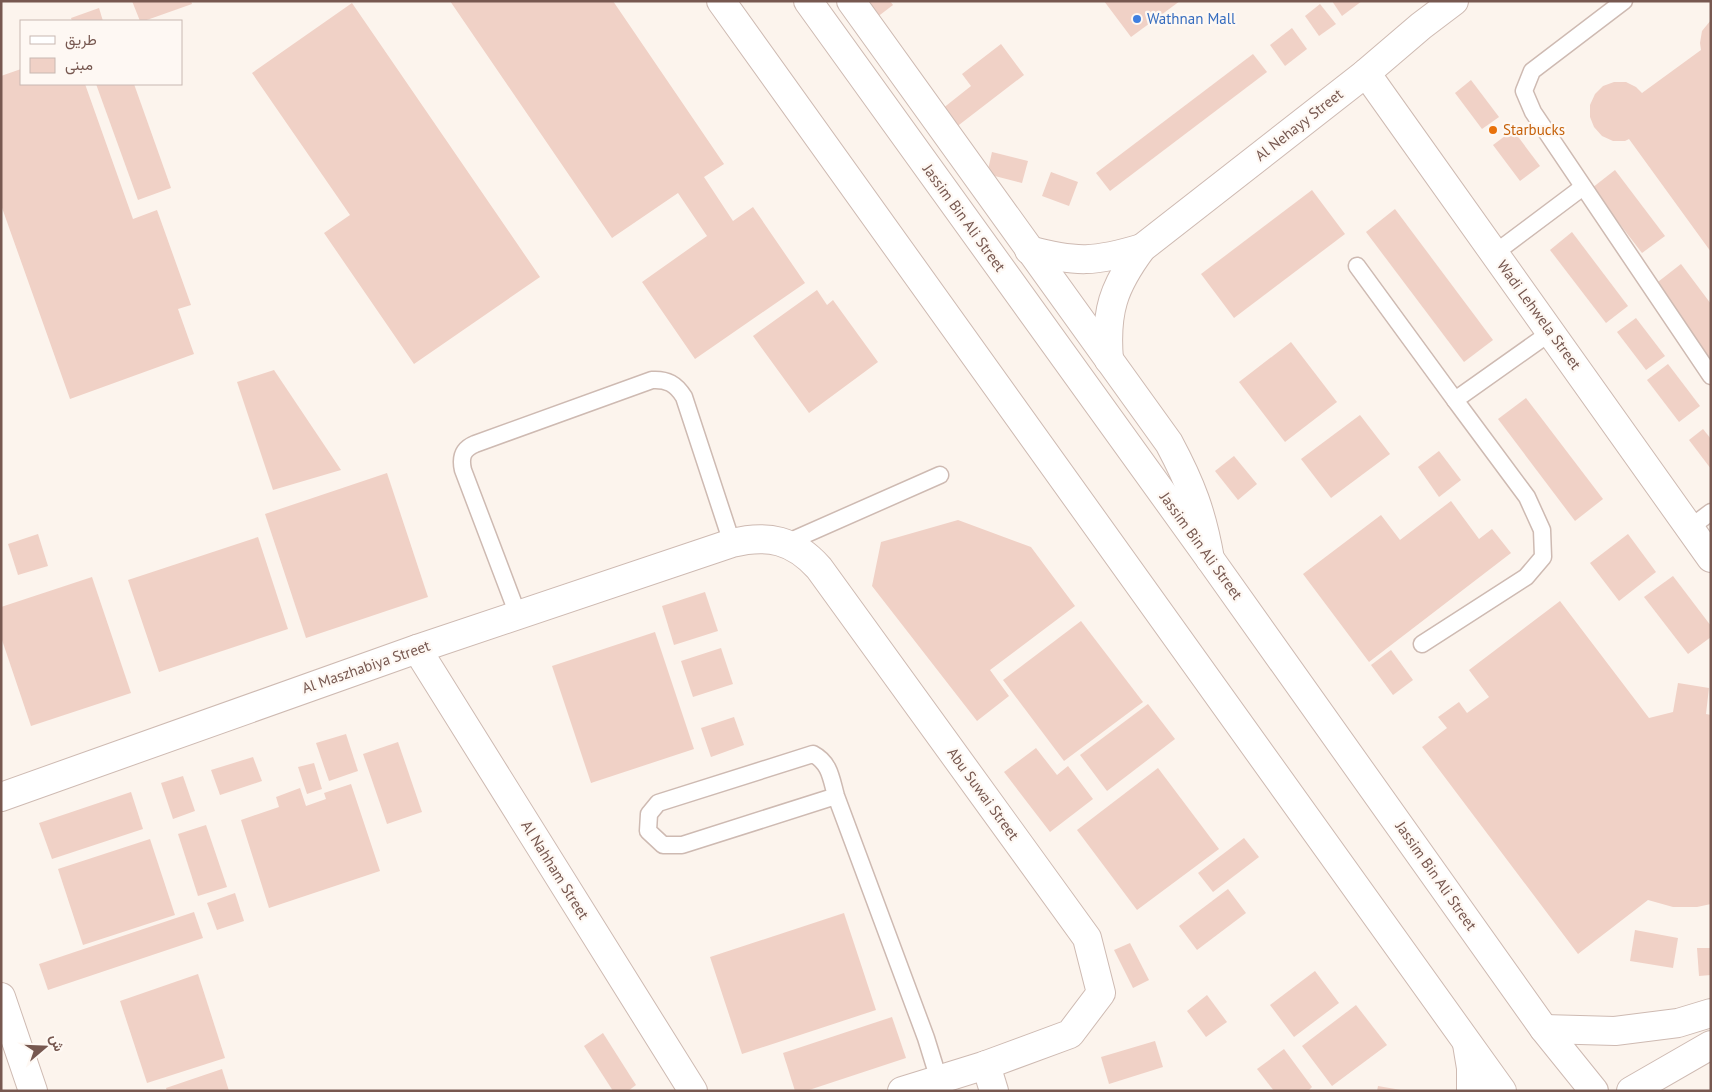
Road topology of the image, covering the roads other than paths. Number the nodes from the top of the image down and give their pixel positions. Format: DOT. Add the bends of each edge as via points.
graph roads {
  1 [pos="721,1"];
  2 [pos="808,1"];
  3 [pos="851,1"];
  4 [pos="1454,1"];
  5 [pos="1624,1"];
  6 [pos="1366,73"];
  7 [pos="1583,187"];
  8 [pos="1142,248"];
  9 [pos="1030,250"];
  10 [pos="1495,253"];
  11 [pos="1357,266"];
  12 [pos="1552,332"];
  13 [pos="1109,360"];
  14 [pos="1711,376"];
  15 [pos="1455,400"];
  16 [pos="940,475"];
  17 [pos="1701,520"];
  18 [pos="732,543"];
  19 [pos="786,543"];
  20 [pos="1711,558"];
  21 [pos="1210,559"];
  22 [pos="518,615"];
  23 [pos="1422,644"];
  24 [pos="417,649"];
  25 [pos="836,796"];
  26 [pos="1,797"];
  27 [pos="1,997"];
  28 [pos="1711,1013"];
  29 [pos="1544,1029"];
  30 [pos="1466,1040"];
  31 [pos="1711,1045"];
  32 [pos="986,1065"];
  33 [pos="939,1080"];
  34 [pos="33,1091"];
  35 [pos="693,1091"];
  36 [pos="902,1091"];
  37 [pos="994,1091"];
  38 [pos="1471,1091"];
  39 [pos="1502,1091"];
  40 [pos="1594,1091"];
  41 [pos="1632,1091"];
  1 -- 30 [label="street"];
  2 -- 21 [label="street, Jassim Bin Ali Street"];
  3 -- 9 [label="street"];
  4 -- 6 [label="street, Al Nehayy Street"];
  5 -- 7 [label="lane" via="1532,71 1524,91 1533,112"];
  6 -- 8 [label="street, Al Nehayy Street"];
  6 -- 10 [label="street, Wadi Lehwela Street"];
  7 -- 10 [label="lane"];
  7 -- 14 [label="lane"];
  8 -- 9 [label="street, Al Nehayy Street" via="1086,260 1057,258"];
  8 -- 13 [label="street, Al Nehayy Street" via="1116,289 1107,336"];
  9 -- 13 [label="street"];
  10 -- 12 [label="street, Wadi Lehwela Street"];
  11 -- 15 [label="lane"];
  12 -- 15 [label="lane"];
  12 -- 17 [label="street, Wadi Lehwela Street"];
  13 -- 21 [label="street" via="1169,443 1183,468 1203,522"];
  15 -- 23 [label="lane" via="1527,496 1542,530 1543,557 1526,577"];
  16 -- 19 [label="lane"];
  17 -- 20 [label="street, Wadi Lehwela Street"];
  18 -- 19 [label="street, Abu Suwai Street" via="768,538"];
  18 -- 22 [label="street, Al Maszhabiya Street"];
  18 -- 22 [label="lane" via="684,397 672,382 652,380 475,444 463,454 463,470"];
  19 -- 32 [label="street, Abu Suwai Street" via="810,558 819,568 1087,938 1102,993 1070,1034"];
  21 -- 29 [label="street, Jassim Bin Ali Street"];
  22 -- 24 [label="street, Al Maszhabiya Street"];
  24 -- 26 [label="street, Al Maszhabiya Street"];
  24 -- 35 [label="street, Al Nahham Street"];
  25 -- 25 [label="lane" via="823,759 813,754 658,803 649,814 648,831 663,845 682,845"];
  25 -- 33 [label="lane"];
  27 -- 34 [label="street"];
  28 -- 29 [label="street" via="1678,1023 1615,1031"];
  29 -- 40 [label="street, Jassim Bin Ali Street"];
  30 -- 38 [label="street"];
  30 -- 39 [label="street"];
  31 -- 41 [label="street"];
  32 -- 33 [label="street, Abu Suwai Street"];
  32 -- 37 [label="street"];
  33 -- 36 [label="street, Abu Suwai Street"];
}
